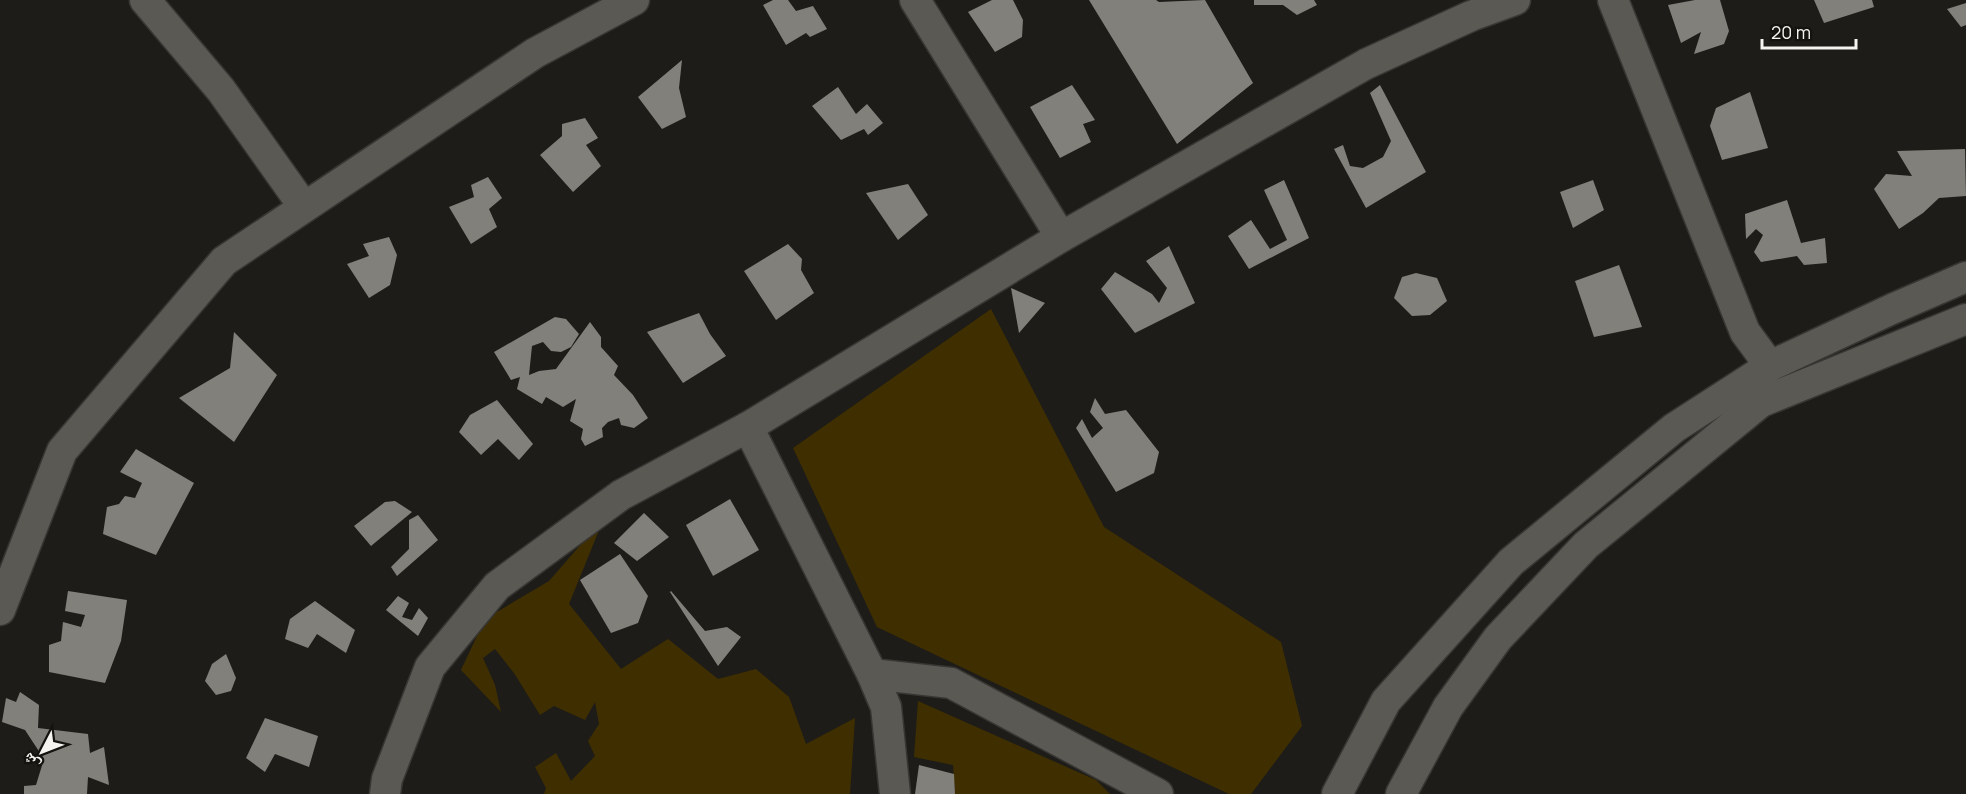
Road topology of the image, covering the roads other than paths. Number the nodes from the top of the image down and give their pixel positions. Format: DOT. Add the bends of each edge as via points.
graph roads {
  1 [pos="145,0"];
  2 [pos="634,0"];
  3 [pos="915,0"];
  4 [pos="1515,0"];
  5 [pos="1613,0"];
  6 [pos="304,207"];
  7 [pos="1061,237"];
  8 [pos="1966,277"];
  9 [pos="1966,319"];
  10 [pos="1770,366"];
  11 [pos="748,427"];
  12 [pos="0,610"];
  13 [pos="872,674"];
  14 [pos="385,794"];
  15 [pos="894,794"];
  16 [pos="1158,794"];
  17 [pos="1337,794"];
  18 [pos="1401,794"];
  1 -- 6 [label="street" via="220,90"];
  2 -- 6 [label="street" via="535,53"];
  3 -- 7 [label="street"];
  4 -- 7 [label="street" via="1366,64"];
  5 -- 10 [label="street" via="1745,332"];
  6 -- 12 [label="street" via="224,261 62,451"];
  7 -- 11 [label="street"];
  8 -- 10 [label="street"];
  9 -- 18 [label="street" via="1761,402 1586,544 1498,638 1448,707"];
  10 -- 17 [label="street" via="1674,428 1511,562 1386,701"];
  11 -- 13 [label="street"];
  11 -- 14 [label="street" via="621,495 497,586 430,667 387,779"];
  13 -- 15 [label="street" via="886,707"];
  13 -- 16 [label="street" via="951,683"];
}
